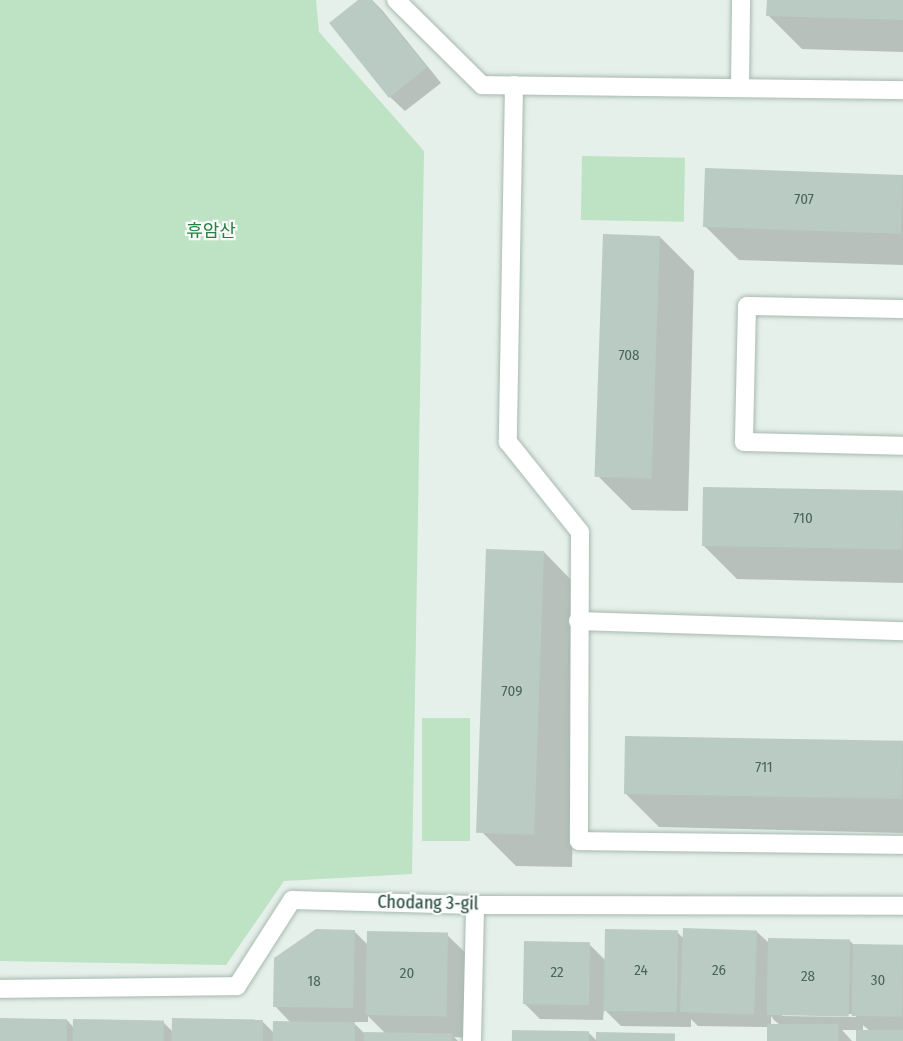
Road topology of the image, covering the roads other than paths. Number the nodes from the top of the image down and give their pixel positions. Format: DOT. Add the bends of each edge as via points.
graph roads {
  1 [pos="396,0"];
  2 [pos="741,0"];
  3 [pos="514,85"];
  4 [pos="740,88"];
  5 [pos="903,90"];
  6 [pos="903,309"];
  7 [pos="903,446"];
  8 [pos="578,621"];
  9 [pos="903,631"];
  10 [pos="903,845"];
  11 [pos="475,905"];
  12 [pos="903,906"];
  13 [pos="0,989"];
  14 [pos="472,1041"];
  1 -- 3 [label="street" via="482,85"];
  2 -- 4 [label="street"];
  3 -- 4 [label="street"];
  3 -- 8 [label="street" via="508,442 580,532"];
  4 -- 5 [label="street"];
  6 -- 7 [label="street" via="747,306 744,442"];
  8 -- 9 [label="street"];
  8 -- 10 [label="street" via="579,841"];
  11 -- 12 [label="street, Chodang 3-gil"];
  11 -- 13 [label="street, Chodang 3-gil" via="292,900 237,986"];
  11 -- 14 [label="street"];
}
